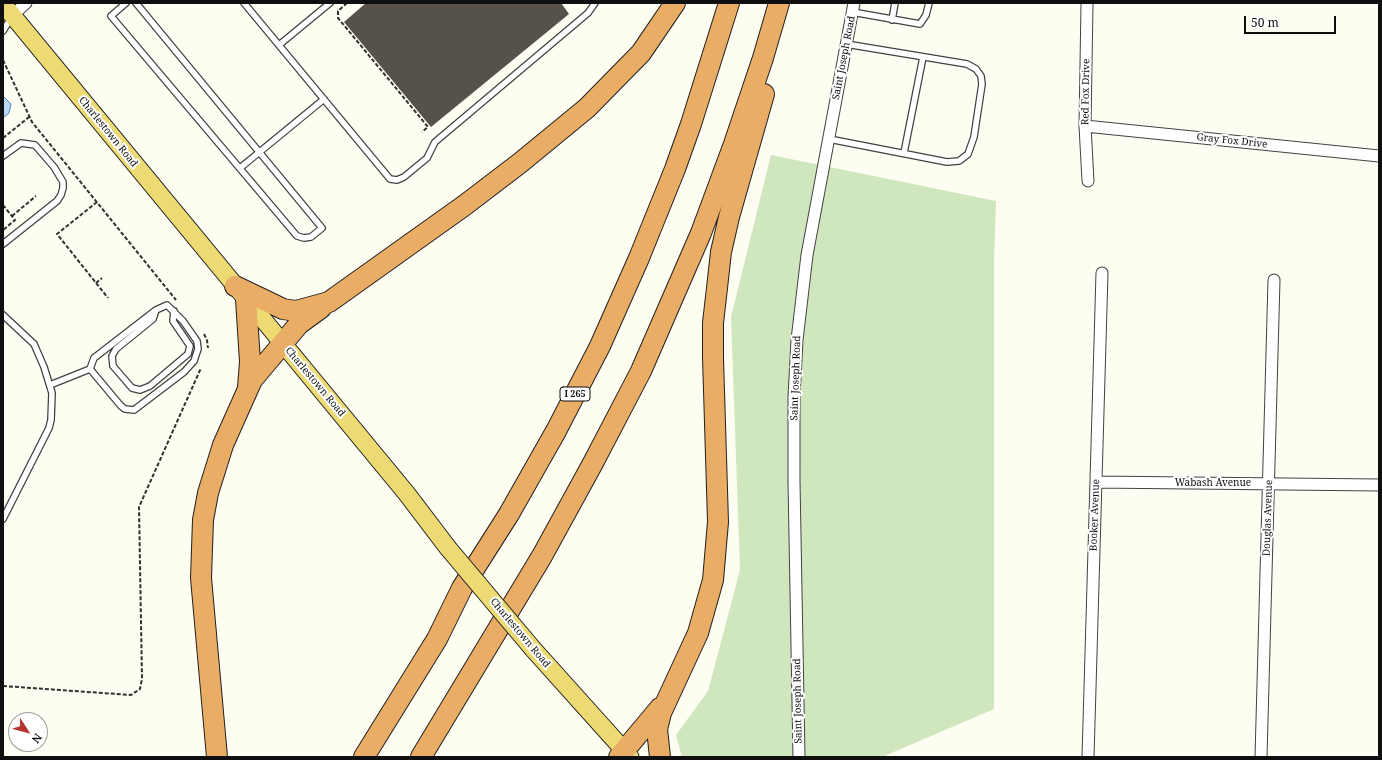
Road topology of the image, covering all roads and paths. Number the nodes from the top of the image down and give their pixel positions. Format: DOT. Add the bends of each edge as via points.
graph roads {
  1 [pos="26,3"];
  2 [pos="126,3"];
  3 [pos="136,3"];
  4 [pos="244,3"];
  5 [pos="330,3"];
  6 [pos="347,3"];
  7 [pos="595,3"];
  8 [pos="675,3"];
  9 [pos="729,3"];
  10 [pos="780,3"];
  11 [pos="895,3"];
  12 [pos="929,3"];
  13 [pos="1087,3"];
  14 [pos="853,8"];
  15 [pos="6,13"];
  16 [pos="892,20"];
  17 [pos="3,31"];
  18 [pos="846,44"];
  19 [pos="279,45"];
  20 [pos="924,57"];
  21 [pos="3,60"];
  22 [pos="324,99"];
  23 [pos="29,117"];
  24 [pos="1085,126"];
  25 [pos="422,132"];
  26 [pos="3,138"];
  27 [pos="829,139"];
  28 [pos="259,152"];
  29 [pos="904,154"];
  30 [pos="3,156"];
  31 [pos="1379,156"];
  32 [pos="240,168"];
  33 [pos="1088,182"];
  34 [pos="36,196"];
  35 [pos="97,202"];
  36 [pos="3,205"];
  37 [pos="12,216"];
  38 [pos="3,230"];
  39 [pos="3,244"];
  40 [pos="1102,273"];
  41 [pos="102,278"];
  42 [pos="1274,280"];
  43 [pos="96,283"];
  44 [pos="240,293"];
  45 [pos="108,298"];
  46 [pos="329,302"];
  47 [pos="180,305"];
  48 [pos="156,310"];
  49 [pos="174,311"];
  50 [pos="3,315"];
  51 [pos="203,333"];
  52 [pos="282,343"];
  53 [pos="206,354"];
  54 [pos="202,365"];
  55 [pos="90,369"];
  56 [pos="50,385"];
  57 [pos="247,390"];
  58 [pos="1096,482"];
  59 [pos="1269,483"];
  60 [pos="1379,485"];
  61 [pos="3,519"];
  62 [pos="3,686"];
  63 [pos="667,698"];
  64 [pos="624,755"];
  65 [pos="217,757"];
  66 [pos="364,757"];
  67 [pos="421,757"];
  68 [pos="660,757"];
  69 [pos="799,757"];
  70 [pos="1088,757"];
  71 [pos="1261,757"];
  1 -- 15 [label="street"];
  2 -- 32 [label="lane" via="111,16"];
  3 -- 28 [label="lane"];
  4 -- 19 [label="lane"];
  5 -- 19 [label="lane"];
  6 -- 25 [label="path" via="338,11 338,18 428,127"];
  7 -- 22 [label="lane" via="588,13 435,142 427,158 397,180 390,179"];
  8 -- 46 [label="highway" via="641,54 587,108 520,163"];
  9 -- 66 [label="highway, I 265" via="691,124 639,258 600,346 509,514 462,588 438,639"];
  10 -- 63 [label="highway" via="763,99 721,252 716,288 713,358 718,522 713,580 698,633"];
  10 -- 67 [label="highway" via="734,144 701,233 641,370 594,464 542,556"];
  11 -- 16 [label="lane"];
  12 -- 16 [label="lane" via="920,24"];
  13 -- 24 [label="street, Red Fox Drive"];
  14 -- 16 [label="lane"];
  14 -- 18 [label="street, Saint Joseph Road"];
  15 -- 17 [label="lane"];
  15 -- 44 [label="main road, Charlestown Road"];
  18 -- 20 [label="lane"];
  18 -- 27 [label="street, Saint Joseph Road"];
  19 -- 22 [label="lane"];
  20 -- 29 [label="lane"];
  20 -- 29 [label="lane" via="967,64 982,76 974,137 968,154 958,161 947,162"];
  21 -- 23 [label="path"];
  22 -- 28 [label="lane"];
  23 -- 26 [label="path"];
  23 -- 35 [label="path"];
  24 -- 31 [label="street, Gray Fox Drive"];
  24 -- 33 [label="street, Red Fox Drive"];
  27 -- 29 [label="lane"];
  27 -- 69 [label="street, Saint Joseph Road" via="806,262 795,376 794,481"];
  28 -- 32 [label="lane"];
  28 -- 32 [label="lane" via="322,228 311,237 297,236"];
  30 -- 39 [label="lane" via="21,143 30,143 39,148 63,182 63,192 57,201"];
  34 -- 37 [label="path"];
  35 -- 43 [label="path" via="57,234"];
  35 -- 47 [label="path"];
  36 -- 37 [label="path"];
  37 -- 38 [label="path" via="15,220"];
  40 -- 58 [label="street, Booker Avenue"];
  41 -- 43 [label="path"];
  42 -- 59 [label="street, Douglas Avenue"];
  43 -- 45 [label="path"];
  44 -- 46 [label="highway" via="283,309 296,310"];
  44 -- 52 [label="main road, Charlestown Road"];
  44 -- 57 [label="highway" via="250,362"];
  46 -- 52 [label="highway" via="299,324"];
  48 -- 49 [label="lane" via="167,305"];
  48 -- 49 [label="lane" via="153,319 116,349 112,356 113,366 132,388 140,390 150,386 188,354 190,346 173,321"];
  48 -- 55 [label="lane" via="94,358"];
  49 -- 55 [label="lane" via="197,341 197,355 184,372 141,406 129,410 120,406"];
  50 -- 56 [label="lane" via="34,344"];
  51 -- 53 [label="path" via="208,342"];
  52 -- 57 [label="highway"];
  52 -- 64 [label="main road, Charlestown Road, bridge" via="407,494 448,548"];
  54 -- 62 [label="path" via="139,507 142,679 140,689 132,695"];
  55 -- 56 [label="lane"];
  56 -- 61 [label="lane" via="52,410 49,428"];
  57 -- 65 [label="highway" via="215,468 203,520 201,578"];
  58 -- 59 [label="street, Wabash Avenue"];
  58 -- 70 [label="street, Booker Avenue"];
  59 -- 60 [label="street, Wabash Avenue"];
  59 -- 71 [label="street, Douglas Avenue"];
  63 -- 64 [label="highway"];
  63 -- 68 [label="highway" via="658,730"];
}
